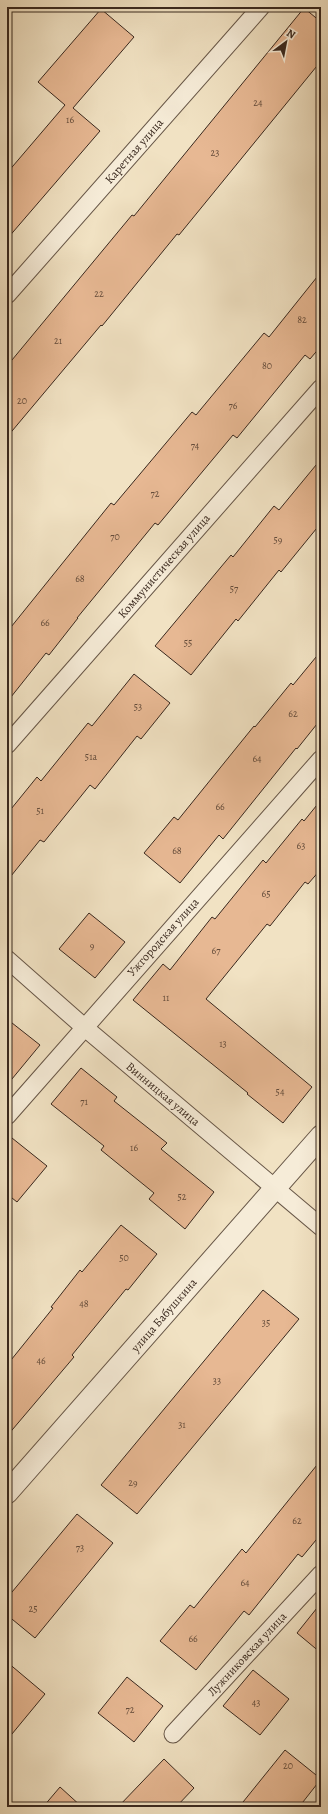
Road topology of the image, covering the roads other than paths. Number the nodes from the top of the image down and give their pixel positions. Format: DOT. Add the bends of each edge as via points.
graph roads {
  1 [pos="261,7"];
  2 [pos="7,295"];
  3 [pos="321,388"];
  4 [pos="7,744"];
  5 [pos="321,759"];
  6 [pos="7,959"];
  7 [pos="84,1027"];
  8 [pos="7,1116"];
  9 [pos="321,1136"];
  10 [pos="275,1189"];
  11 [pos="321,1227"];
  12 [pos="7,1493"];
  13 [pos="321,1574"];
  14 [pos="173,1734"];
  1 -- 2 [label="street, Каретная улица"];
  3 -- 4 [label="street, Коммунистическая улица"];
  5 -- 7 [label="street, Ужгородская улица"];
  6 -- 7 [label="street, Винницкая улица"];
  7 -- 8 [label="street, Ужгородская улица"];
  7 -- 10 [label="street, Винницкая улица"];
  9 -- 10 [label="street, улица Бабушкина"];
  10 -- 11 [label="street, Винницкая улица"];
  10 -- 12 [label="street, улица Бабушкина"];
  13 -- 14 [label="street, Лужниковская улица"];
}
